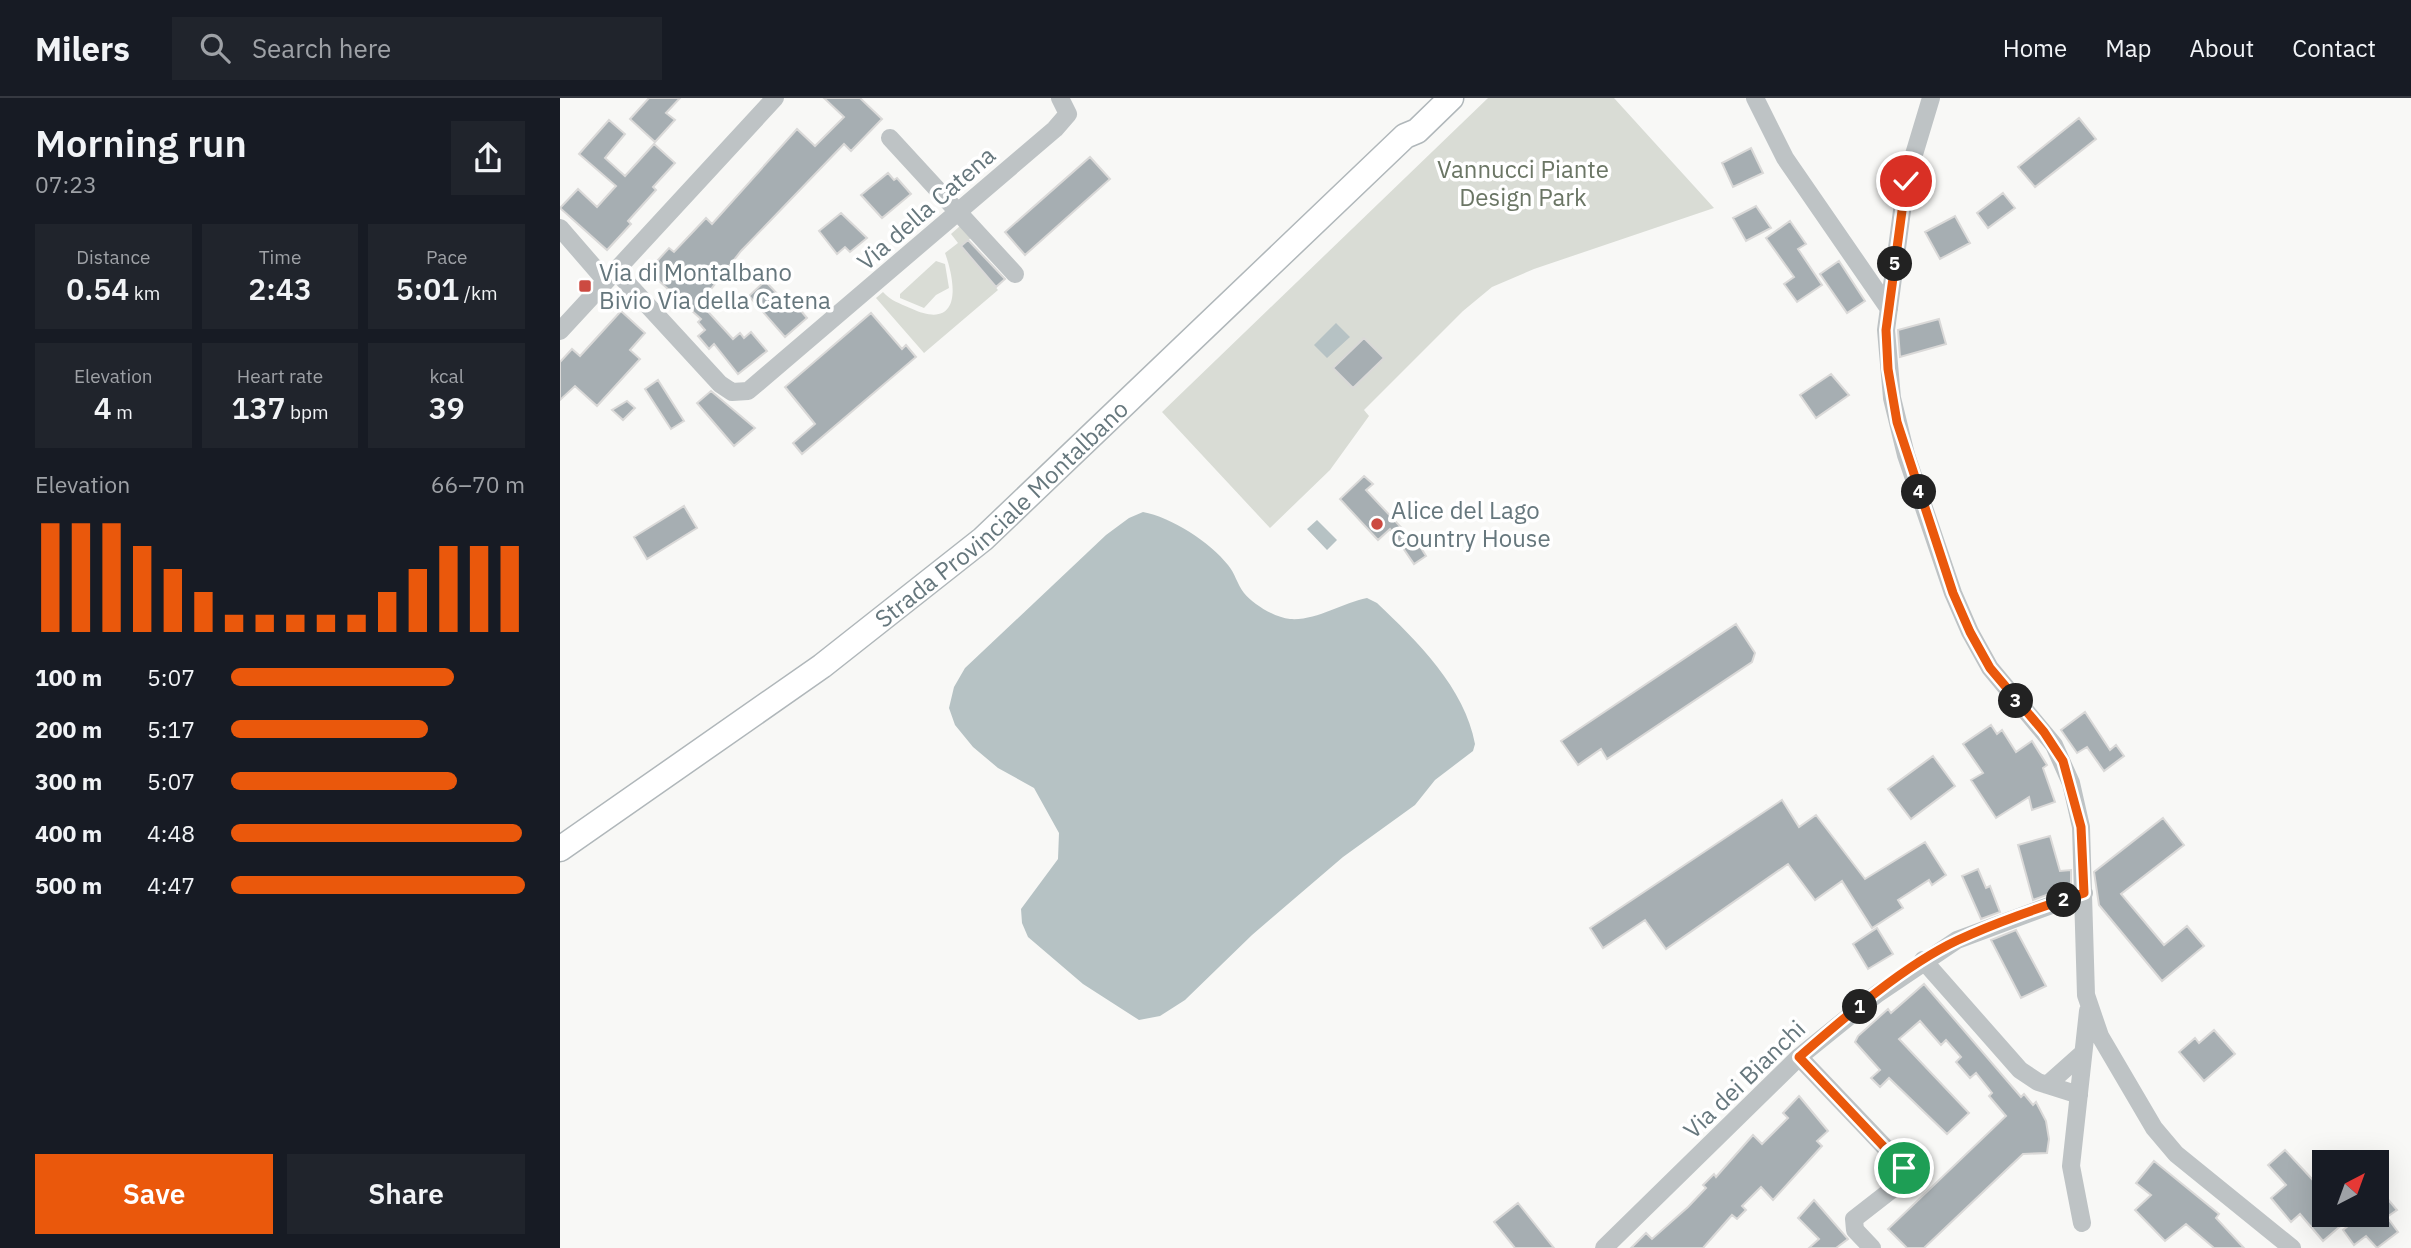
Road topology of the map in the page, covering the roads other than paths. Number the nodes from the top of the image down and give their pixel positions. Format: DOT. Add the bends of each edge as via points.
graph roads {
  1 [pos="775,98"];
  2 [pos="1060,98"];
  3 [pos="1436,98"];
  4 [pos="1451,98"];
  5 [pos="1755,98"];
  6 [pos="1931,98"];
  7 [pos="1405,136"];
  8 [pos="890,138"];
  9 [pos="958,212"];
  10 [pos="560,228"];
  11 [pos="1014,274"];
  12 [pos="611,276"];
  13 [pos="1889,309"];
  14 [pos="560,331"];
  15 [pos="560,849"];
  16 [pos="2084,893"];
  17 [pos="1923,960"];
  18 [pos="2088,1007"];
  19 [pos="2083,1053"];
  20 [pos="1799,1057"];
  21 [pos="2047,1085"];
  22 [pos="2079,1095"];
  23 [pos="2082,1223"];
  24 [pos="1604,1248"];
  25 [pos="1872,1248"];
  26 [pos="2292,1248"];
  1 -- 12 [label="street"];
  2 -- 9 [label="street, Via della Catena" via="1068,109 1062,123"];
  3 -- 7 [label="main road, Strada Provinciale Montalbano"];
  4 -- 7 [label="main road, Strada Provinciale Montalbano" via="1417,131"];
  5 -- 13 [label="street" via="1785,158"];
  6 -- 13 [label="street" via="1906,181"];
  7 -- 15 [label="main road, Strada Provinciale Montalbano" via="983,539 822,666"];
  8 -- 9 [label="street"];
  9 -- 11 [label="street"];
  9 -- 12 [label="street, Via della Catena" via="752,388 737,393 720,384"];
  10 -- 12 [label="street, Via della Catena"];
  12 -- 14 [label="street"];
  13 -- 16 [label="street" via="1888,369 1906,455 1953,593 1979,650 2063,761 2081,827"];
  16 -- 17 [label="street, Via dei Bianchi" via="1974,933"];
  16 -- 18 [label="street"];
  17 -- 20 [label="street, Via dei Bianchi"];
  17 -- 21 [label="street" via="2014,1064"];
  18 -- 19 [label="street"];
  18 -- 26 [label="street" via="2116,1068 2169,1147"];
  19 -- 21 [label="street"];
  19 -- 22 [label="street"];
  20 -- 24 [label="street, Via dei Bianchi"];
  20 -- 25 [label="street" via="1906,1172 1899,1184 1854,1219 1855,1230"];
  21 -- 22 [label="street"];
  22 -- 23 [label="street" via="2071,1176"];
}
